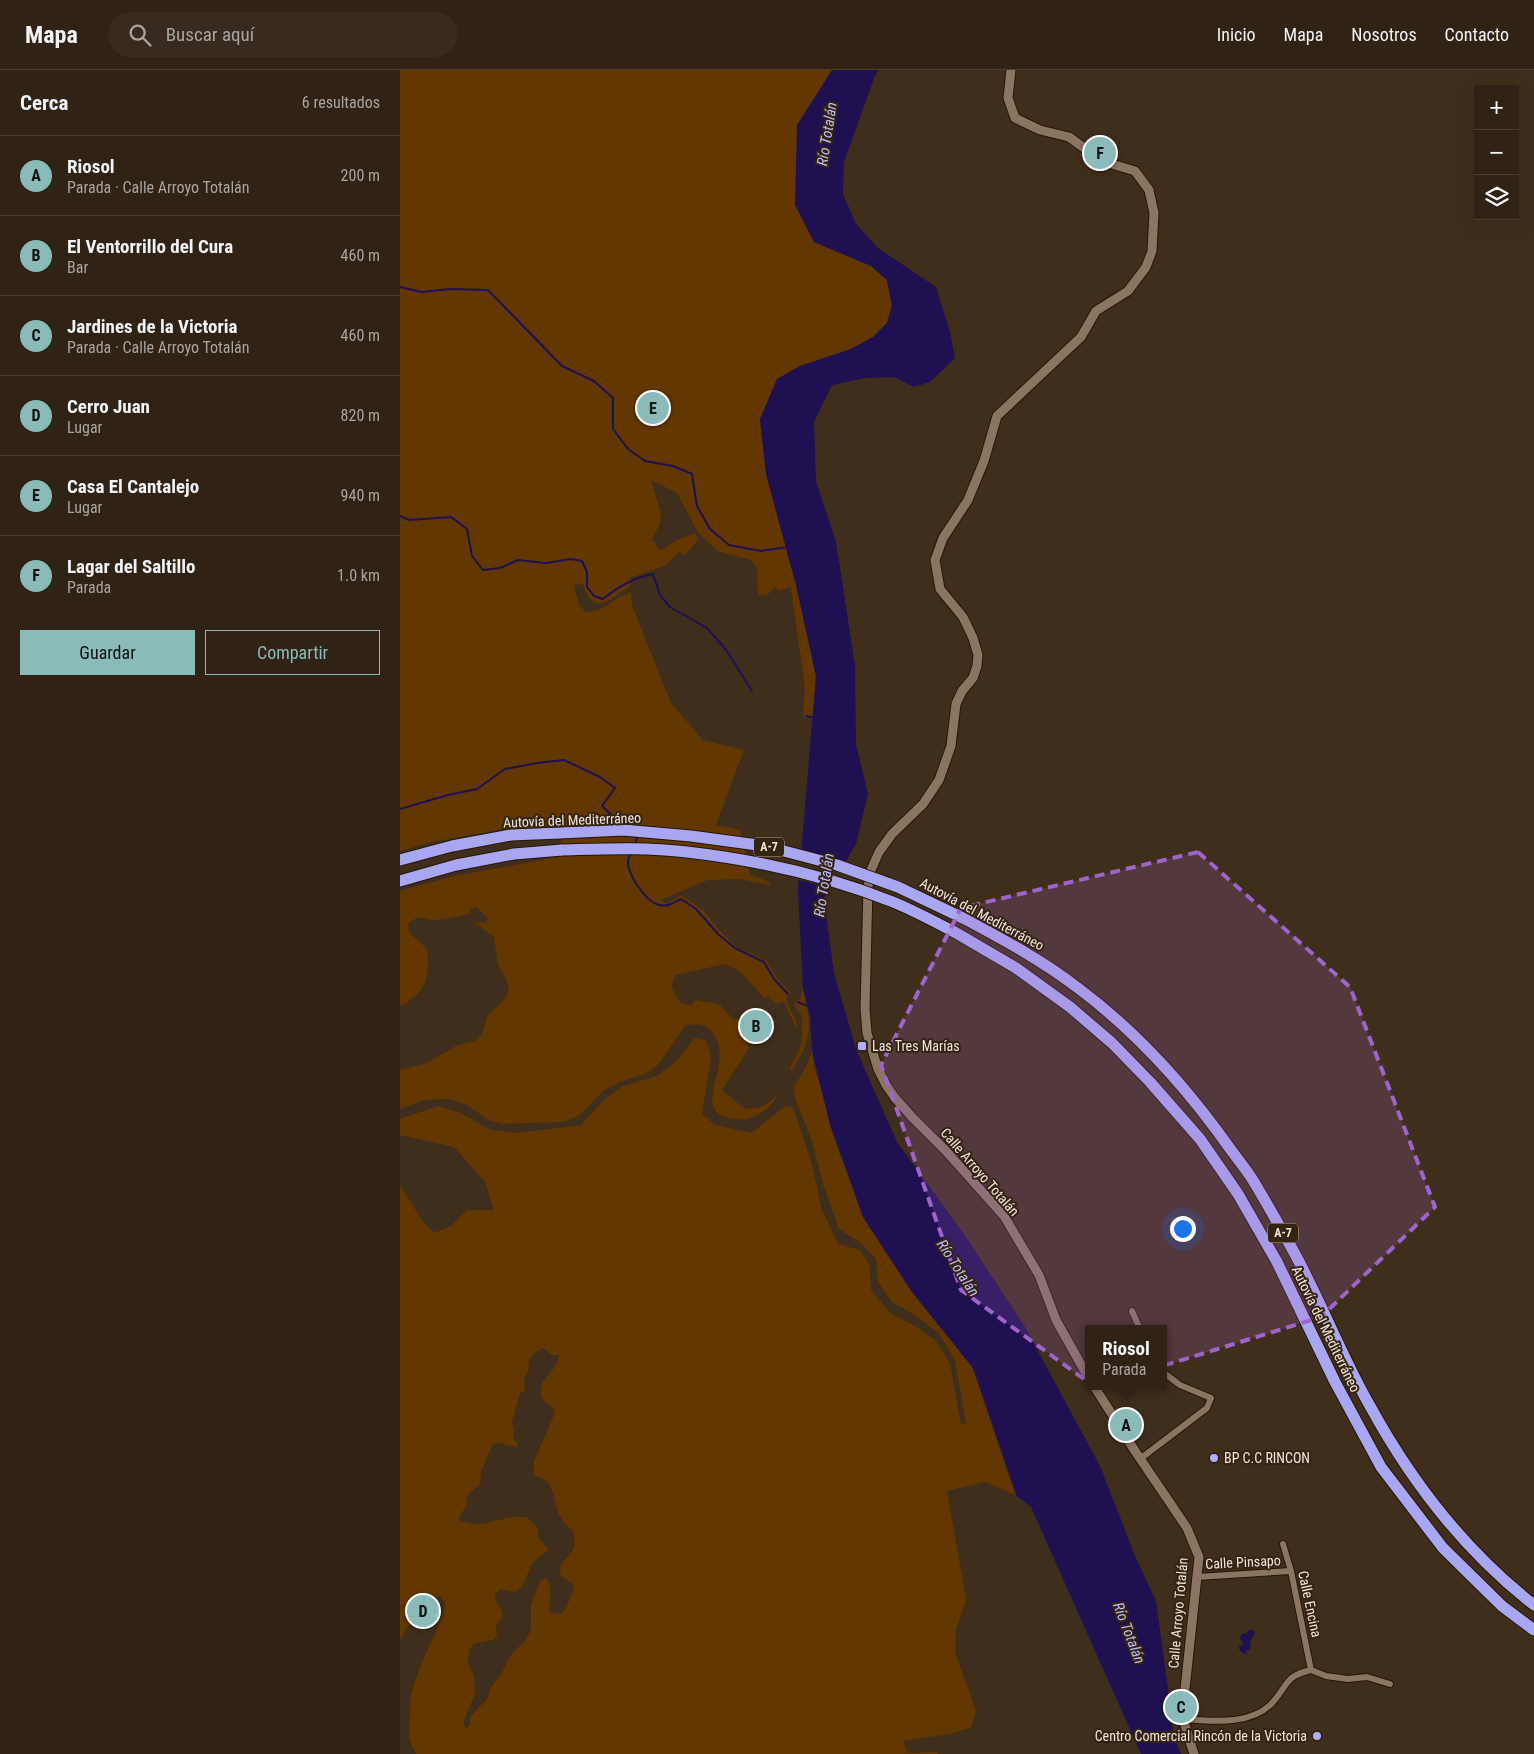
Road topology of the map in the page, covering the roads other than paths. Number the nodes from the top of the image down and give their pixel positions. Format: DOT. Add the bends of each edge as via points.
graph roads {
  1 [pos="1011,70"];
  2 [pos="400,860"];
  3 [pos="400,881"];
  4 [pos="1132,1311"];
  5 [pos="1138,1325"];
  6 [pos="1085,1372"];
  7 [pos="1167,1375"];
  8 [pos="1097,1390"];
  9 [pos="1140,1458"];
  10 [pos="1283,1544"];
  11 [pos="1291,1571"];
  12 [pos="1197,1577"];
  13 [pos="1534,1606"];
  14 [pos="1534,1632"];
  15 [pos="1311,1670"];
  16 [pos="1390,1684"];
  17 [pos="1183,1719"];
  18 [pos="1194,1754"];
  1 -- 6 [label="street, Calle Arroyo Totalán" via="1008,98 1015,118 1040,130 1069,137 1102,161 1134,171 1149,190 1154,213 1152,251 1146,267 1128,292 1096,311 1081,337 997,416 968,500 943,538 935,560 940,589 963,617 978,655 977,666 956,704 951,746 939,780 923,804 892,834 871,870 865,1009 867,1033 886,1085 1004,1216 1039,1275 1056,1320"];
  2 -- 13 [label="highway, Autovía del Mediterráneo / A-7, bridge" via="511,835 623,830 765,846 837,865 898,887 1022,950 1078,988 1122,1024 1164,1066 1210,1120 1256,1184 1296,1255 1369,1405 1398,1454 1456,1531"];
  3 -- 14 [label="highway, Autovía del Mediterráneo / A-7, bridge" via="466,863 562,850 623,848 686,852 758,862 833,881 895,903 958,934 1016,968 1070,1007 1112,1043 1200,1139 1238,1194 1277,1262 1335,1382 1381,1467 1443,1548 1502,1606"];
  4 -- 5 [label="street"];
  7 -- 9 [label="street" via="1180,1386 1211,1398 1207,1408"];
  8 -- 9 [label="street, Calle Arroyo Totalán"];
  9 -- 12 [label="street, Calle Arroyo Totalán" via="1187,1528 1199,1557"];
  10 -- 11 [label="street, Calle Encina"];
  11 -- 12 [label="street, Calle Pinsapo"];
  11 -- 15 [label="street, Calle Encina"];
  12 -- 17 [label="street, Calle Arroyo Totalán"];
  15 -- 16 [label="street" via="1326,1676 1367,1677"];
  15 -- 17 [label="street" via="1287,1680 1272,1703 1256,1714 1233,1720"];
  17 -- 18 [label="street, Calle Arroyo Totalán"];
}
